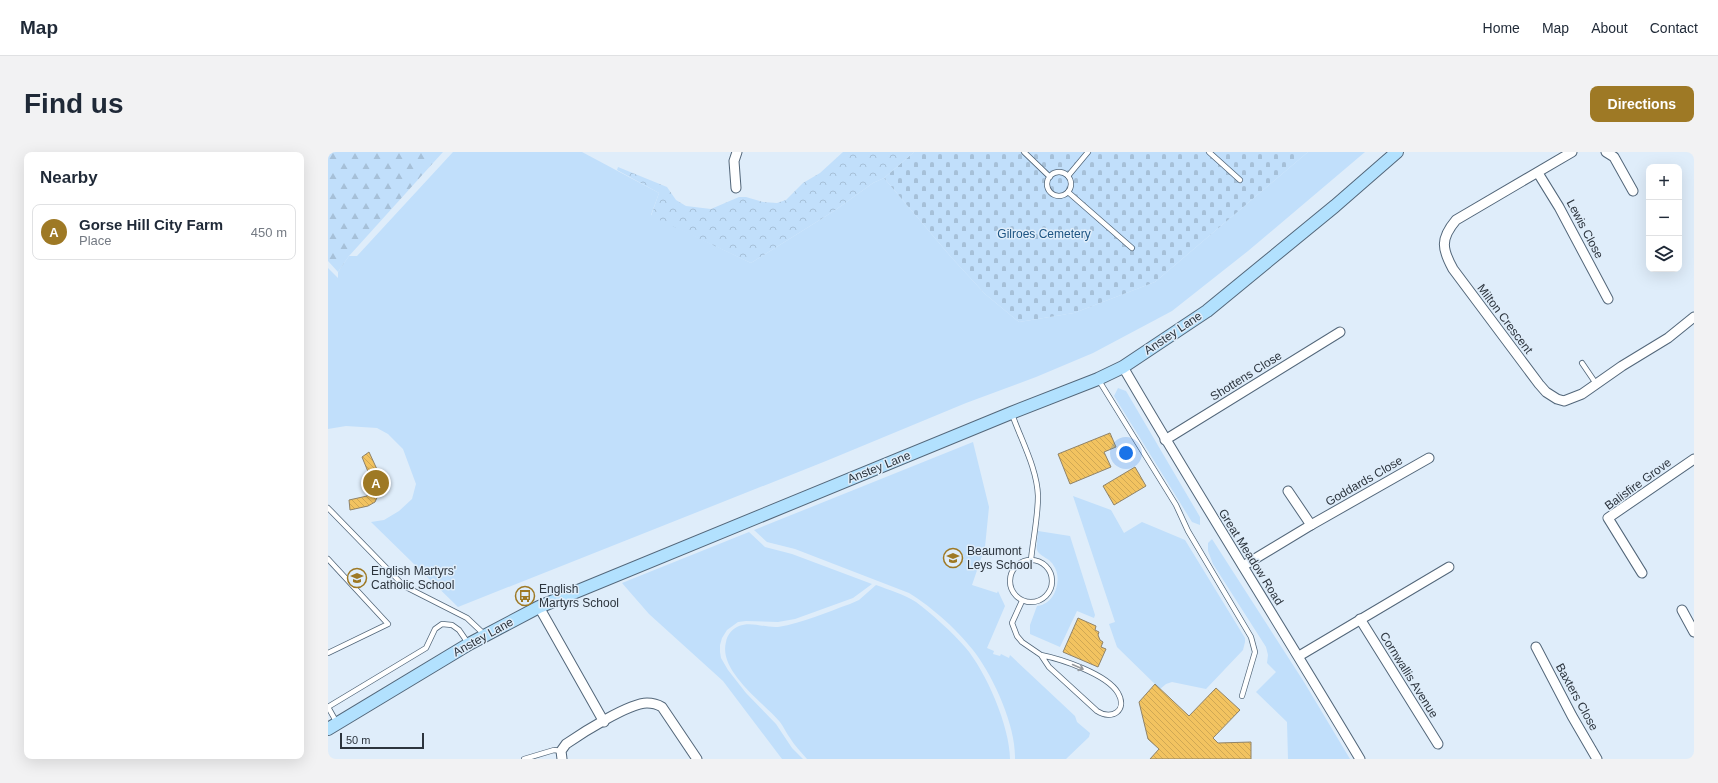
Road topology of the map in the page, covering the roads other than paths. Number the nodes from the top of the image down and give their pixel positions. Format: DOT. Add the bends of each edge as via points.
graph roads {
  1 [pos="737,152"];
  2 [pos="1024,152"];
  3 [pos="1088,152"];
  4 [pos="1209,152"];
  5 [pos="1397,152"];
  6 [pos="1572,152"];
  7 [pos="1606,152"];
  8 [pos="1538,173"];
  9 [pos="1068,176"];
  10 [pos="1050,177"];
  11 [pos="1240,180"];
  12 [pos="736,188"];
  13 [pos="1633,191"];
  14 [pos="1068,192"];
  15 [pos="1132,248"];
  16 [pos="1608,299"];
  17 [pos="1694,316"];
  18 [pos="1340,332"];
  19 [pos="1582,363"];
  20 [pos="1124,367"];
  21 [pos="1098,380"];
  22 [pos="1597,385"];
  23 [pos="1011,413"];
  24 [pos="1166,440"];
  25 [pos="1429,458"];
  26 [pos="1694,459"];
  27 [pos="1288,491"];
  28 [pos="328,508"];
  29 [pos="1311,525"];
  30 [pos="328,559"];
  31 [pos="1031,560"];
  32 [pos="1242,566"];
  33 [pos="1449,567"];
  34 [pos="1642,573"];
  35 [pos="1022,601"];
  36 [pos="539,607"];
  37 [pos="1682,610"];
  38 [pos="1360,619"];
  39 [pos="1694,632"];
  40 [pos="486,635"];
  41 [pos="469,644"];
  42 [pos="1536,647"];
  43 [pos="328,653"];
  44 [pos="1041,655"];
  45 [pos="1299,656"];
  46 [pos="1242,696"];
  47 [pos="328,707"];
  48 [pos="604,722"];
  49 [pos="332,727"];
  50 [pos="1438,744"];
  51 [pos="561,755"];
  52 [pos="524,759"];
  53 [pos="697,759"];
  54 [pos="1360,759"];
  55 [pos="1597,759"];
  1 -- 12 [label="street" via="734,161"];
  2 -- 10 [label="lane"];
  3 -- 9 [label="lane"];
  4 -- 11 [label="lane"];
  5 -- 20 [label="main road, Anstey Lane" via="1207,311"];
  6 -- 8 [label="street, Milton Crescent"];
  7 -- 13 [label="street" via="1614,158"];
  8 -- 16 [label="street, Lewis Close" via="1559,206"];
  8 -- 22 [label="street, Milton Crescent" via="1456,220 1448,230 1444,243 1445,255 1546,392 1564,401"];
  9 -- 10 [label="lane" via="1057,173"];
  9 -- 14 [label="lane" via="1071,183"];
  10 -- 14 [label="lane" via="1050,192 1060,196"];
  14 -- 15 [label="lane"];
  17 -- 22 [label="street, Milton Crescent" via="1668,338 1622,366"];
  18 -- 24 [label="street, Shottens Close"];
  19 -- 22 [label="lane"];
  20 -- 21 [label="main road, Anstey Lane"];
  20 -- 24 [label="street, Great Meadow Road"];
  21 -- 23 [label="main road, Anstey Lane"];
  21 -- 46 [label="lane" via="1176,505 1188,531 1251,637 1255,652"];
  23 -- 31 [label="lane" via="1030,463 1038,496"];
  23 -- 36 [label="main road, Anstey Lane"];
  24 -- 32 [label="street, Great Meadow Road"];
  25 -- 29 [label="street, Goddards Close"];
  26 -- 34 [label="street, Balisfire Grove" via="1608,518"];
  27 -- 29 [label="street"];
  28 -- 40 [label="lane" via="404,586 467,618"];
  29 -- 32 [label="street, Goddards Close"];
  30 -- 43 [label="lane" via="388,624"];
  31 -- 35 [label="lane" via="1020,563 1011,574 1011,588"];
  31 -- 35 [label="lane" via="1046,566 1050,572 1052,585 1046,597 1040,601"];
  32 -- 45 [label="street, Great Meadow Road"];
  33 -- 38 [label="street"];
  35 -- 44 [label="lane" via="1012,623 1022,642"];
  36 -- 40 [label="main road, Anstey Lane"];
  36 -- 48 [label="street"];
  37 -- 39 [label="street"];
  38 -- 45 [label="street"];
  38 -- 50 [label="street, Cornwallis Avenue"];
  40 -- 41 [label="main road, Anstey Lane"];
  41 -- 47 [label="lane" via="459,630 452,625 442,624 435,628 426,648"];
  41 -- 49 [label="main road, Anstey Lane"];
  42 -- 55 [label="street, Baxters Close"];
  44 -- 44 [label="lane, one-way" via="1057,658 1111,685 1122,701 1120,708 1110,716 1097,711 1049,667"];
  45 -- 54 [label="street, Great Meadow Road"];
  47 -- 49 [label="lane"];
  48 -- 51 [label="street" via="566,744"];
  48 -- 53 [label="street" via="636,705 655,703 662,707"];
  51 -- 52 [label="lane" via="554,750"];
}
